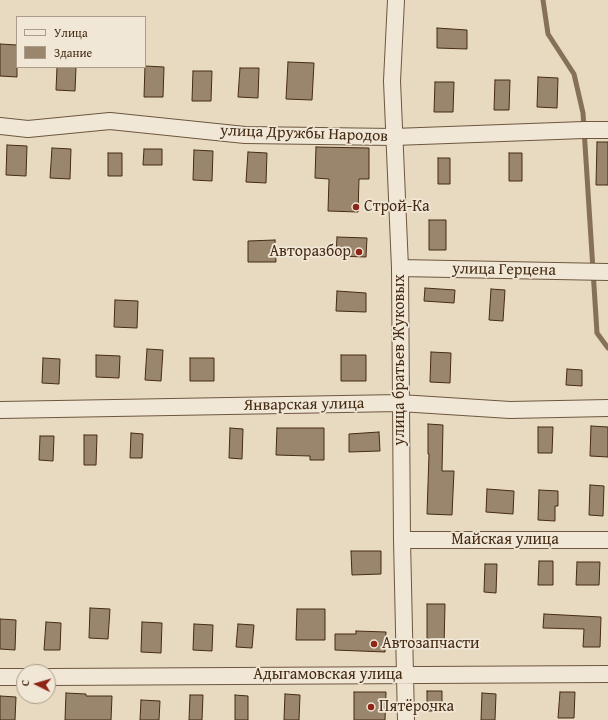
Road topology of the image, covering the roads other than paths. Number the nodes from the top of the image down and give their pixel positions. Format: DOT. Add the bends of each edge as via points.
graph roads {
  1 [pos="396,0"];
  2 [pos="0,126"];
  3 [pos="608,130"];
  4 [pos="394,137"];
  5 [pos="400,268"];
  6 [pos="608,272"];
  7 [pos="400,403"];
  8 [pos="608,408"];
  9 [pos="0,410"];
  10 [pos="402,540"];
  11 [pos="608,540"];
  12 [pos="406,674"];
  13 [pos="608,674"];
  14 [pos="0,677"];
  15 [pos="16,677"];
  16 [pos="56,677"];
  17 [pos="406,720"];
  1 -- 4 [label="street, улица братьев Жуковых" via="392,81"];
  2 -- 4 [label="street, улица Дружбы Народов" via="28,129 110,121 244,135"];
  3 -- 4 [label="street, улица Дружбы Народов"];
  4 -- 5 [label="street, улица братьев Жуковых"];
  5 -- 6 [label="street, улица Герцена"];
  5 -- 7 [label="street, улица братьев Жуковых"];
  7 -- 8 [label="street, Январская улица" via="510,410"];
  7 -- 9 [label="street, Январская улица"];
  7 -- 10 [label="street, улица братьев Жуковых"];
  10 -- 11 [label="street, Майская улица"];
  10 -- 12 [label="street, улица братьев Жуковых"];
  12 -- 13 [label="street, Адыгамовская улица"];
  12 -- 16 [label="street, Адыгамовская улица"];
  12 -- 17 [label="street, улица братьев Жуковых"];
  14 -- 15 [label="street"];
}
